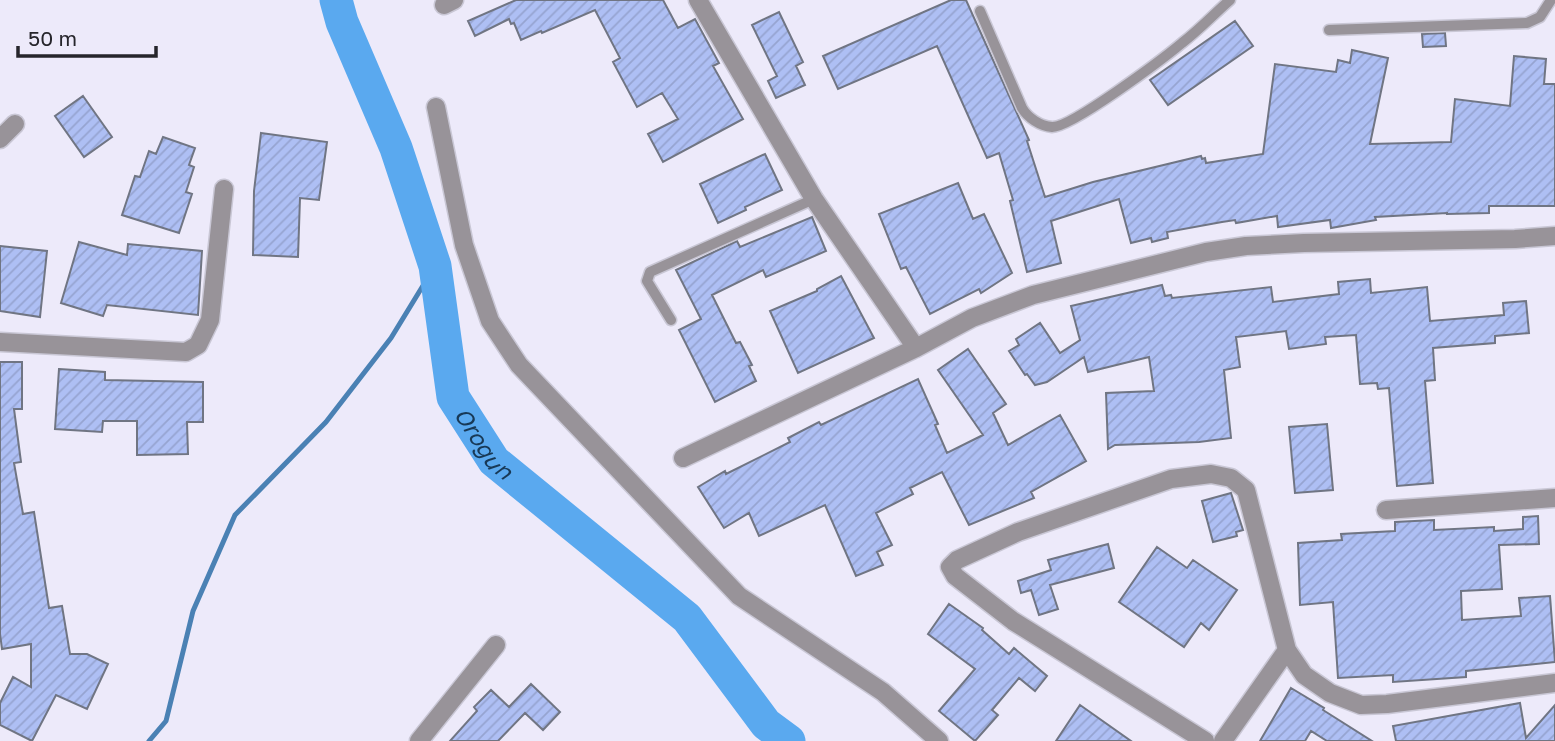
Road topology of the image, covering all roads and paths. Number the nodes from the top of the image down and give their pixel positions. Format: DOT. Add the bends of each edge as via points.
graph roads {
  1 [pos="698,0"];
  2 [pos="1230,0"];
  3 [pos="1551,0"];
  4 [pos="980,11"];
  5 [pos="1329,30"];
  6 [pos="436,107"];
  7 [pos="15,124"];
  8 [pos="0,139"];
  9 [pos="224,190"];
  10 [pos="814,199"];
  11 [pos="1555,236"];
  12 [pos="671,320"];
  13 [pos="0,342"];
  14 [pos="916,348"];
  15 [pos="683,458"];
  16 [pos="1555,498"];
  17 [pos="1386,510"];
  18 [pos="496,645"];
  19 [pos="1287,650"];
  20 [pos="1555,683"];
  21 [pos="419,741"];
  22 [pos="939,741"];
  23 [pos="1205,741"];
  24 [pos="1223,741"];
  1 -- 10 [label="street"];
  2 -- 4 [label="lane" via="1170,52 1054,127 1034,120 1022,108"];
  3 -- 5 [label="lane" via="1540,16 1527,23"];
  6 -- 22 [label="street" via="464,245 489,321 519,365 739,596 883,692"];
  7 -- 8 [label="street"];
  9 -- 13 [label="street" via="210,320 198,345 186,352"];
  10 -- 12 [label="lane" via="650,272 647,281"];
  10 -- 14 [label="street"];
  11 -- 14 [label="street" via="1304,243 1206,252 1033,295 972,318"];
  14 -- 15 [label="street"];
  16 -- 17 [label="street"];
  18 -- 21 [label="street"];
  19 -- 20 [label="street" via="1304,675 1330,693 1362,705"];
  19 -- 23 [label="street" via="1246,490 1231,478 1211,474 1171,479 1018,532 950,567 955,576 1013,621"];
  19 -- 24 [label="street"];
}
